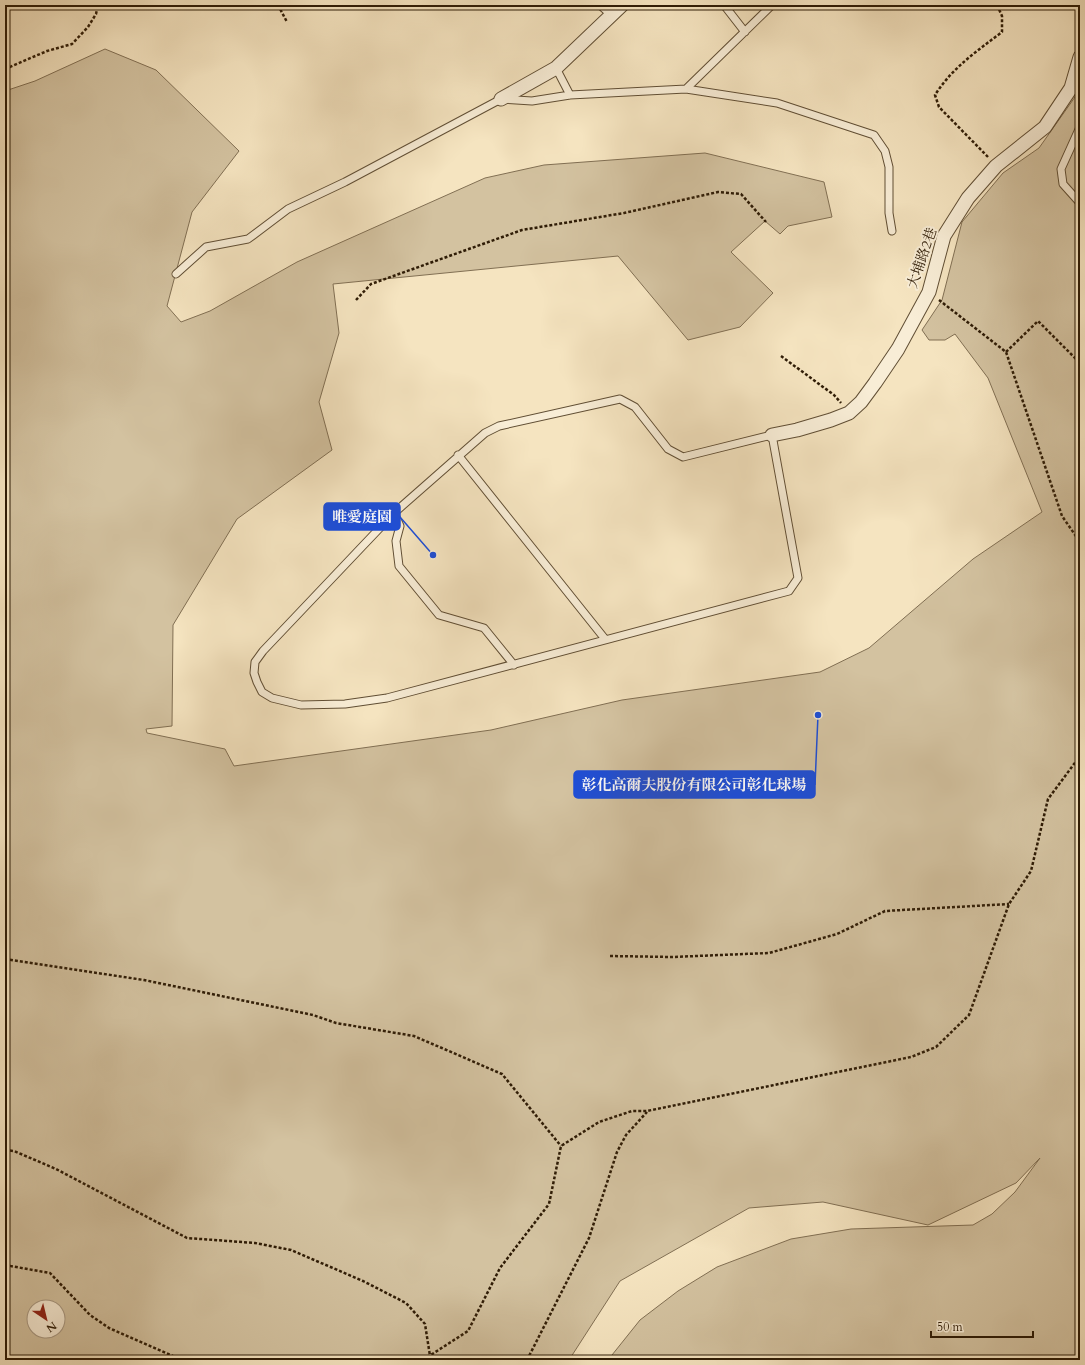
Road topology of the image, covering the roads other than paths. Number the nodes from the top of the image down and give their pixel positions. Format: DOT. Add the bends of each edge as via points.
graph roads {
  1 [pos="600,5"];
  2 [pos="622,5"];
  3 [pos="724,5"];
  4 [pos="772,5"];
  5 [pos="611,15"];
  6 [pos="745,32"];
  7 [pos="1080,58"];
  8 [pos="556,68"];
  9 [pos="686,89"];
  10 [pos="570,95"];
  11 [pos="501,99"];
  12 [pos="1080,127"];
  13 [pos="1080,203"];
  14 [pos="892,232"];
  15 [pos="176,274"];
  16 [pos="772,435"];
  17 [pos="458,456"];
  18 [pos="394,513"];
  19 [pos="605,639"];
  20 [pos="514,665"];
  1 -- 5 [label="lane"];
  2 -- 5 [label="street"];
  3 -- 6 [label="lane"];
  4 -- 6 [label="lane"];
  5 -- 8 [label="street"];
  6 -- 9 [label="lane"];
  7 -- 16 [label="street, 大埔路2巷" via="1072,88 1044,127 996,166 968,198 944,236 929,292 898,349 861,402 849,413 831,420"];
  8 -- 10 [label="lane"];
  8 -- 11 [label="street"];
  9 -- 10 [label="lane"];
  9 -- 14 [label="lane" via="777,103 874,135 885,151 890,167"];
  10 -- 11 [label="lane" via="532,101"];
  11 -- 15 [label="lane" via="345,182 288,209 248,239 206,247"];
  12 -- 13 [label="lane" via="1061,169 1063,184"];
  16 -- 17 [label="lane" via="683,457 668,448 635,407 620,399 499,426 485,433"];
  16 -- 19 [label="lane" via="798,578 789,591"];
  17 -- 18 [label="lane"];
  17 -- 19 [label="lane"];
  18 -- 20 [label="lane" via="400,526 396,541 399,566 439,614 484,628"];
  18 -- 20 [label="lane" via="263,651 255,662 254,673 262,692 272,698 301,705 345,704 387,698"];
  19 -- 20 [label="lane"];
}
